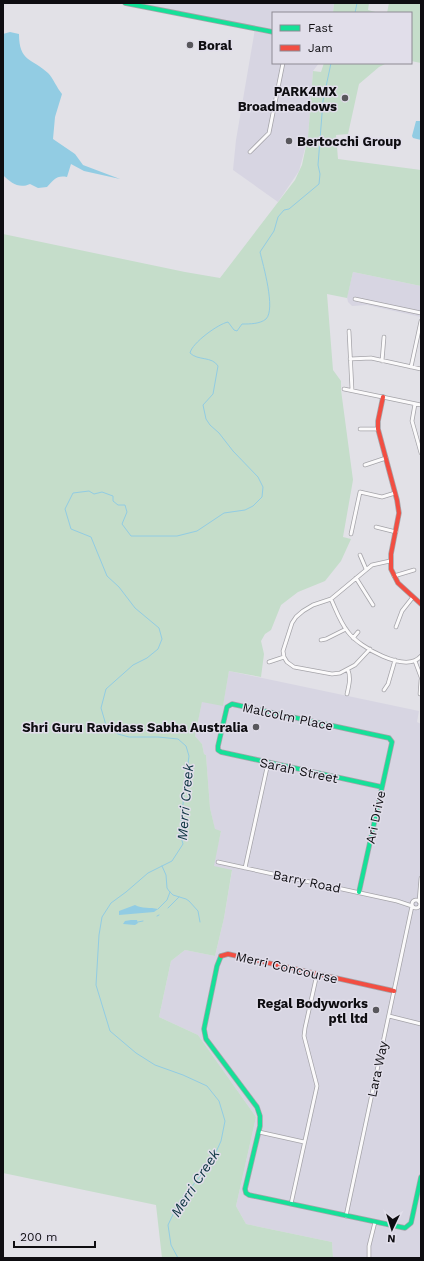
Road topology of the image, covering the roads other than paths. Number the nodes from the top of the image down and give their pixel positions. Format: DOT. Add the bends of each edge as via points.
graph roads {
  1 [pos="125,3"];
  2 [pos="272,32"];
  3 [pos="283,64"];
  4 [pos="250,152"];
  5 [pos="355,299"];
  6 [pos="421,313"];
  7 [pos="421,321"];
  8 [pos="349,331"];
  9 [pos="384,337"];
  10 [pos="350,359"];
  11 [pos="382,360"];
  12 [pos="412,367"];
  13 [pos="421,369"];
  14 [pos="344,389"];
  15 [pos="352,390"];
  16 [pos="383,397"];
  17 [pos="415,404"];
  18 [pos="421,405"];
  19 [pos="360,429"];
  20 [pos="378,429"];
  21 [pos="421,453"];
  22 [pos="386,458"];
  23 [pos="365,465"];
  24 [pos="395,493"];
  25 [pos="376,528"];
  26 [pos="396,532"];
  27 [pos="351,534"];
  28 [pos="360,555"];
  29 [pos="390,562"];
  30 [pos="366,569"];
  31 [pos="414,570"];
  32 [pos="394,576"];
  33 [pos="356,578"];
  34 [pos="413,597"];
  35 [pos="331,599"];
  36 [pos="421,604"];
  37 [pos="373,605"];
  38 [pos="396,627"];
  39 [pos="346,629"];
  40 [pos="358,632"];
  41 [pos="353,638"];
  42 [pos="321,640"];
  43 [pos="370,649"];
  44 [pos="421,656"];
  45 [pos="284,657"];
  46 [pos="395,660"];
  47 [pos="415,661"];
  48 [pos="269,662"];
  49 [pos="348,670"];
  50 [pos="421,677"];
  51 [pos="421,680"];
  52 [pos="384,690"];
  53 [pos="347,694"];
  54 [pos="420,694"];
  55 [pos="392,742"];
  56 [pos="218,750"];
  57 [pos="268,763"];
  58 [pos="382,787"];
  59 [pos="218,862"];
  60 [pos="245,868"];
  61 [pos="421,878"];
  62 [pos="419,890"];
  63 [pos="359,892"];
  64 [pos="396,901"];
  65 [pos="414,901"];
  66 [pos="420,903"];
  67 [pos="412,906"];
  68 [pos="419,908"];
  69 [pos="409,922"];
  70 [pos="317,974"];
  71 [pos="394,991"];
  72 [pos="389,1016"];
  73 [pos="421,1024"];
  74 [pos="259,1132"];
  75 [pos="304,1142"];
  76 [pos="421,1177"];
  77 [pos="291,1204"];
  78 [pos="346,1216"];
  79 [pos="374,1222"];
  80 [pos="369,1258"];
  1 -- 2 [label="street"];
  3 -- 4 [label="street" via="269,133"];
  5 -- 6 [label="street"];
  7 -- 12 [label="street"];
  8 -- 10 [label="street"];
  9 -- 11 [label="street"];
  10 -- 11 [label="street" via="367,357"];
  10 -- 15 [label="street"];
  11 -- 12 [label="street"];
  12 -- 13 [label="street"];
  14 -- 15 [label="street"];
  15 -- 16 [label="street"];
  16 -- 17 [label="street"];
  16 -- 20 [label="street"];
  17 -- 18 [label="street"];
  17 -- 21 [label="street" via="412,421"];
  19 -- 20 [label="street"];
  20 -- 22 [label="street"];
  22 -- 23 [label="street"];
  22 -- 24 [label="street"];
  24 -- 26 [label="street" via="399,513"];
  24 -- 27 [label="street" via="382,496 360,492"];
  25 -- 26 [label="street"];
  26 -- 29 [label="street"];
  28 -- 30 [label="street"];
  29 -- 30 [label="street" via="372,565"];
  29 -- 32 [label="street"];
  30 -- 33 [label="street"];
  31 -- 32 [label="street"];
  32 -- 34 [label="street"];
  33 -- 35 [label="street"];
  33 -- 37 [label="street"];
  34 -- 36 [label="street"];
  34 -- 38 [label="street" via="402,611"];
  35 -- 39 [label="street"];
  35 -- 45 [label="street" via="307,608 296,617 285,645"];
  39 -- 41 [label="street"];
  39 -- 42 [label="street"];
  40 -- 41 [label="street"];
  41 -- 43 [label="street"];
  43 -- 46 [label="street" via="379,656"];
  43 -- 49 [label="street"];
  44 -- 47 [label="street"];
  45 -- 48 [label="street"];
  45 -- 49 [label="street" via="294,667 328,674"];
  46 -- 47 [label="street"];
  46 -- 52 [label="street"];
  47 -- 50 [label="street"];
  49 -- 53 [label="street" via="350,681"];
  51 -- 54 [label="street"];
  55 -- 56 [label="street, Malcolm Place" via="389,738 232,704 227,707"];
  55 -- 58 [label="street, Ari Drive"];
  56 -- 57 [label="street, Sarah Street"];
  57 -- 58 [label="street, Sarah Street"];
  57 -- 60 [label="street"];
  58 -- 63 [label="street, Ari Drive"];
  59 -- 60 [label="street, Barry Road"];
  60 -- 63 [label="street, Barry Road"];
  61 -- 62 [label="street"];
  62 -- 65 [label="street, Lara Way"];
  62 -- 66 [label="street"];
  63 -- 64 [label="street, Barry Road"];
  64 -- 65 [label="street, Barry Road"];
  64 -- 67 [label="street, Barry Road"];
  65 -- 66 [label="street, Barry Road"];
  65 -- 67 [label="street, Lara Way"];
  66 -- 68 [label="street"];
  67 -- 68 [label="street, Barry Road"];
  67 -- 69 [label="street, Lara Way"];
  68 -- 69 [label="street" via="412,914"];
  69 -- 71 [label="street, Lara Way"];
  70 -- 71 [label="street, Merri Concourse"];
  70 -- 74 [label="street, Merri Concourse" via="228,954 221,956 217,966 204,1029 206,1039 258,1109 261,1121"];
  70 -- 75 [label="street" via="304,1032 316,1086"];
  71 -- 72 [label="street, Lara Way"];
  72 -- 73 [label="street"];
  72 -- 78 [label="street, Lara Way"];
  74 -- 75 [label="street"];
  74 -- 77 [label="street, Merri Concourse" via="246,1193"];
  75 -- 77 [label="street"];
  76 -- 79 [label="street, Merri Concourse" via="408,1227"];
  77 -- 78 [label="street, Merri Concourse"];
  78 -- 79 [label="street, Merri Concourse"];
  79 -- 80 [label="street"];
}
